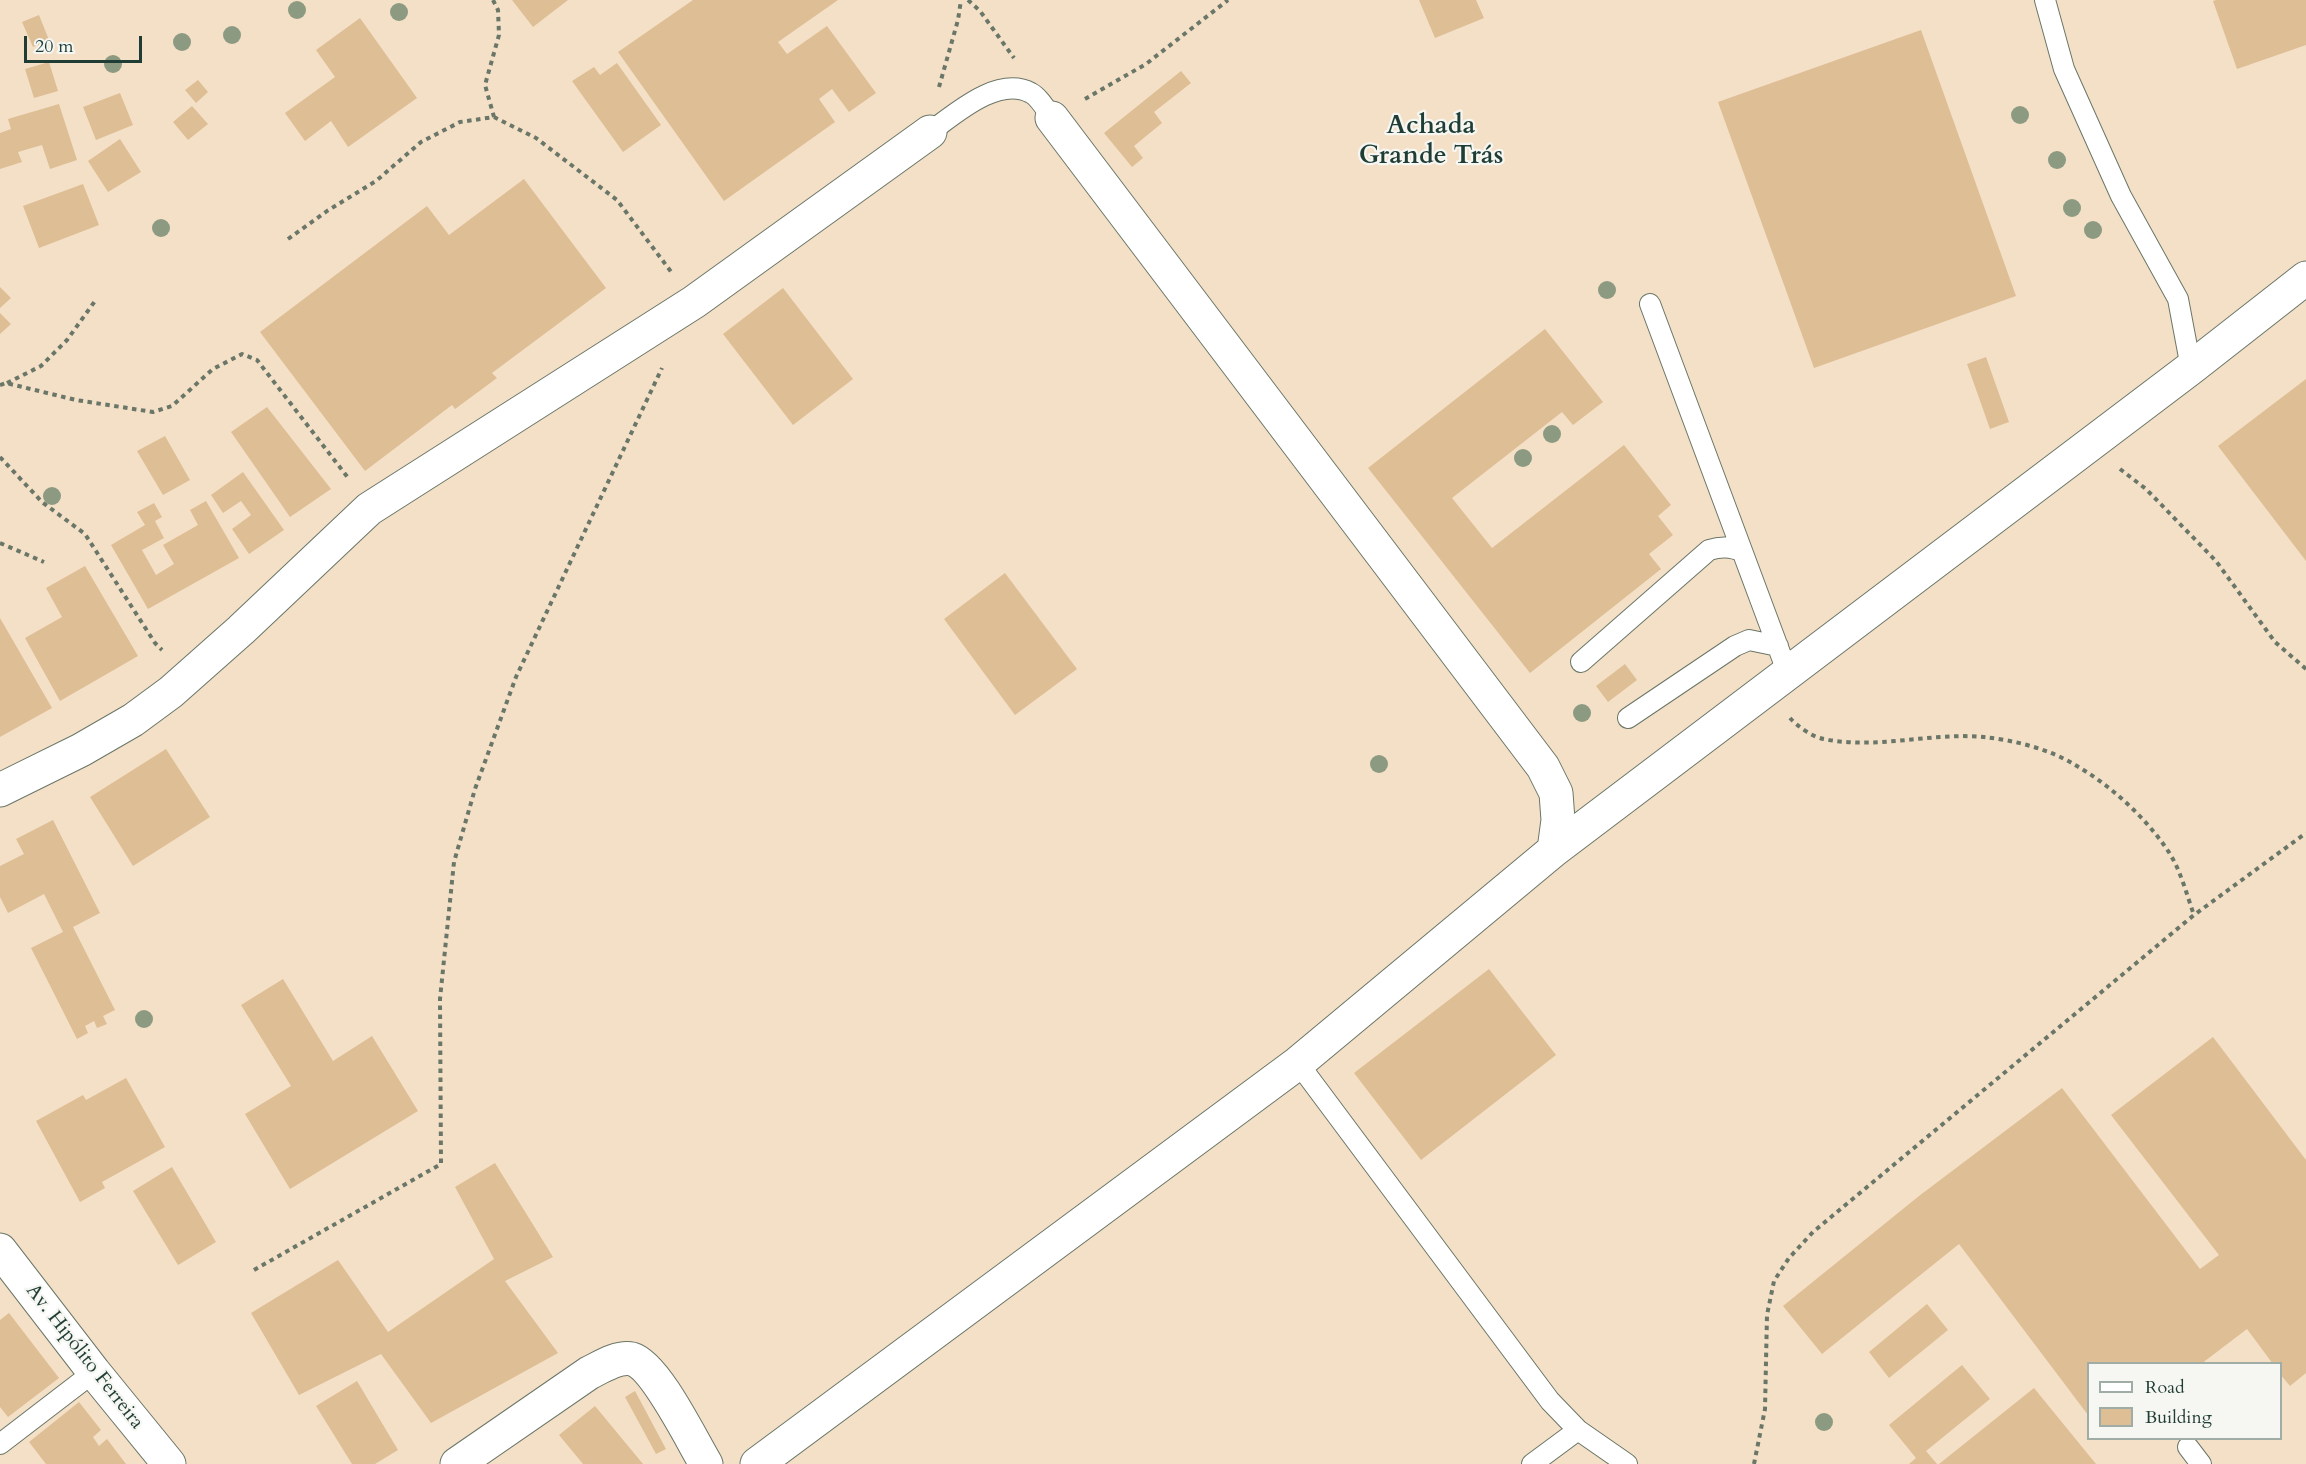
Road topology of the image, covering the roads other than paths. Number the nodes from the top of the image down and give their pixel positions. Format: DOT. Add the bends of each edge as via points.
graph roads {
  1 [pos="2045,0"];
  2 [pos="1052,118"];
  3 [pos="930,132"];
  4 [pos="2306,278"];
  5 [pos="1650,304"];
  6 [pos="2191,368"];
  7 [pos="1742,551"];
  8 [pos="1581,662"];
  9 [pos="1778,670"];
  10 [pos="1628,718"];
  11 [pos="0,790"];
  12 [pos="1554,850"];
  13 [pos="1298,1063"];
  14 [pos="0,1250"];
  15 [pos="94,1372"];
  16 [pos="1578,1430"];
  17 [pos="0,1444"];
  18 [pos="2188,1447"];
  19 [pos="169,1464"];
  20 [pos="457,1464"];
  21 [pos="706,1464"];
  22 [pos="757,1464"];
  23 [pos="1532,1464"];
  24 [pos="1627,1464"];
  25 [pos="2201,1464"];
  1 -- 6 [label="lane" via="2064,69 2121,196 2178,299"];
  2 -- 3 [label="lane" via="1032,93 1011,88 989,93"];
  2 -- 12 [label="street" via="1543,767 1556,794"];
  3 -- 11 [label="street" via="694,302 369,509 171,693 133,720"];
  4 -- 6 [label="street"];
  5 -- 7 [label="lane"];
  6 -- 9 [label="street"];
  7 -- 8 [label="lane" via="1731,547 1709,550"];
  7 -- 9 [label="lane"];
  9 -- 10 [label="lane" via="1749,640"];
  9 -- 12 [label="street"];
  12 -- 13 [label="street"];
  13 -- 16 [label="lane" via="1550,1401"];
  13 -- 22 [label="street"];
  14 -- 15 [label="street, Av. Hipólito Ferreira"];
  15 -- 17 [label="lane"];
  15 -- 19 [label="street, Av. Hipólito Ferreira"];
  16 -- 23 [label="lane"];
  16 -- 24 [label="lane"];
  18 -- 25 [label="lane"];
  20 -- 21 [label="street" via="589,1374 612,1362 630,1359 643,1364 655,1377"];
}
